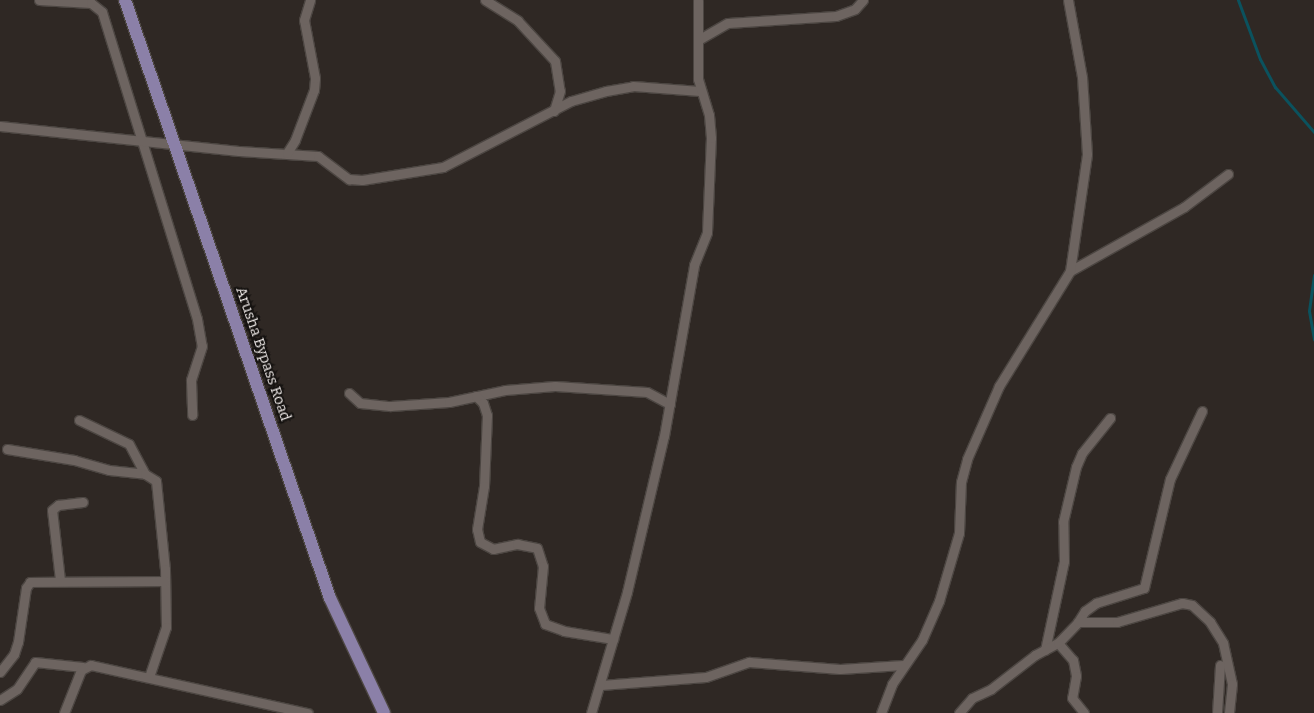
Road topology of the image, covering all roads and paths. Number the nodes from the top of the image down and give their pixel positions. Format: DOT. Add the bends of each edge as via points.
graph roads {
  1 [pos="39,0"];
  2 [pos="125,0"];
  3 [pos="310,0"];
  4 [pos="485,0"];
  5 [pos="698,0"];
  6 [pos="863,0"];
  7 [pos="1068,0"];
  8 [pos="698,40"];
  9 [pos="700,91"];
  10 [pos="554,111"];
  11 [pos="0,126"];
  12 [pos="142,141"];
  13 [pos="173,145"];
  14 [pos="286,152"];
  15 [pos="1228,174"];
  16 [pos="1070,271"];
  17 [pos="349,393"];
  18 [pos="476,396"];
  19 [pos="670,404"];
  20 [pos="1202,411"];
  21 [pos="192,415"];
  22 [pos="1110,418"];
  23 [pos="78,420"];
  24 [pos="7,449"];
  25 [pos="145,474"];
  26 [pos="83,502"];
  27 [pos="60,580"];
  28 [pos="165,581"];
  29 [pos="1078,622"];
  30 [pos="613,639"];
  31 [pos="1058,643"];
  32 [pos="1045,650"];
  33 [pos="903,665"];
  34 [pos="1220,665"];
  35 [pos="83,667"];
  36 [pos="0,672"];
  37 [pos="149,677"];
  38 [pos="601,685"];
  39 [pos="0,700"];
  40 [pos="64,713"];
  41 [pos="308,713"];
  42 [pos="384,713"];
  43 [pos="590,713"];
  44 [pos="881,713"];
  45 [pos="959,713"];
  46 [pos="1084,713"];
  47 [pos="1217,713"];
  48 [pos="1229,713"];
  1 -- 12 [label="street" via="96,4 102,12 133,103"];
  2 -- 13 [label="main road, Arusha Bypass Road"];
  3 -- 14 [label="street" via="304,20 315,78 314,90 295,140"];
  4 -- 10 [label="street" via="518,20 555,61 560,91"];
  5 -- 8 [label="street"];
  6 -- 8 [label="street" via="855,9 836,16 728,24"];
  7 -- 16 [label="street" via="1082,77 1087,154"];
  8 -- 9 [label="street"];
  9 -- 10 [label="street" via="633,86 572,101"];
  9 -- 19 [label="street" via="709,114 711,138 707,232 692,274"];
  10 -- 14 [label="street" via="467,157 415,173 354,180 318,156"];
  11 -- 12 [label="street"];
  12 -- 13 [label="street"];
  12 -- 21 [label="street" via="202,338 201,352 191,380"];
  13 -- 14 [label="street"];
  13 -- 42 [label="main road, Arusha Bypass Road" via="330,598"];
  15 -- 16 [label="street" via="1190,203"];
  16 -- 33 [label="street" via="999,386 970,451 963,472 959,533 953,558 935,613 918,646"];
  17 -- 18 [label="street" via="360,403 382,407 449,402"];
  18 -- 19 [label="street" via="555,386 647,392"];
  18 -- 30 [label="street" via="483,403 487,415 484,486 477,529 480,542 492,549 517,544 537,548 543,566 539,608 545,624 564,631"];
  19 -- 30 [label="street"];
  20 -- 29 [label="street" via="1170,479 1144,588 1096,603"];
  22 -- 32 [label="street" via="1082,453 1076,467 1063,522 1064,561"];
  23 -- 25 [label="street" via="129,444"];
  24 -- 25 [label="street"];
  25 -- 28 [label="street" via="156,481 157,486"];
  26 -- 27 [label="street" via="58,505 52,510"];
  27 -- 28 [label="street"];
  27 -- 36 [label="street" via="35,580 26,588 18,642 14,654"];
  28 -- 37 [label="street" via="164,639"];
  29 -- 31 [label="street"];
  29 -- 48 [label="street" via="1117,622 1173,604 1192,606 1210,622 1223,642 1232,684"];
  30 -- 38 [label="street"];
  31 -- 32 [label="street"];
  31 -- 46 [label="street" via="1073,660 1076,676 1072,698"];
  32 -- 45 [label="street" via="972,698"];
  33 -- 38 [label="street" via="840,669 749,662 706,677"];
  33 -- 44 [label="street"];
  34 -- 47 [label="street"];
  35 -- 37 [label="street" via="96,666"];
  35 -- 39 [label="street" via="35,662 17,689"];
  35 -- 40 [label="street"];
  37 -- 41 [label="street"];
  38 -- 43 [label="street"];
}
